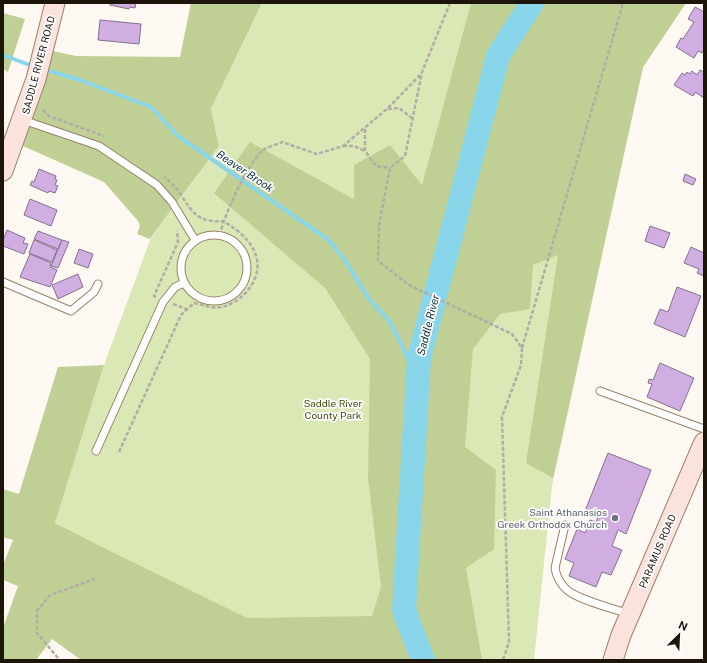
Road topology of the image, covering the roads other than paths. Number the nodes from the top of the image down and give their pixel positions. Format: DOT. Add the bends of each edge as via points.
graph roads {
  1 [pos="55,3"];
  2 [pos="23,120"];
  3 [pos="3,171"];
  4 [pos="195,240"];
  5 [pos="3,282"];
  6 [pos="184,283"];
  7 [pos="98,284"];
  8 [pos="600,391"];
  9 [pos="704,430"];
  10 [pos="704,442"];
  11 [pos="96,451"];
  12 [pos="565,525"];
  13 [pos="630,614"];
  14 [pos="613,660"];
  1 -- 2 [label="main road, SADDLE RIVER ROAD"];
  2 -- 3 [label="main road, SADDLE RIVER ROAD"];
  2 -- 4 [label="lane" via="99,146 157,185 172,202"];
  4 -- 6 [label="lane" via="182,258 180,270"];
  4 -- 6 [label="lane" via="208,235 220,235 231,239 244,254 246,276 235,294 214,301 202,299 192,293"];
  5 -- 7 [label="lane" via="71,311 94,292"];
  6 -- 11 [label="lane" via="175,287 162,302"];
  8 -- 9 [label="lane"];
  10 -- 13 [label="main road, PARAMUS ROAD"];
  12 -- 13 [label="lane" via="555,568 563,586 576,596"];
  13 -- 14 [label="main road, PARAMUS ROAD"];
}
